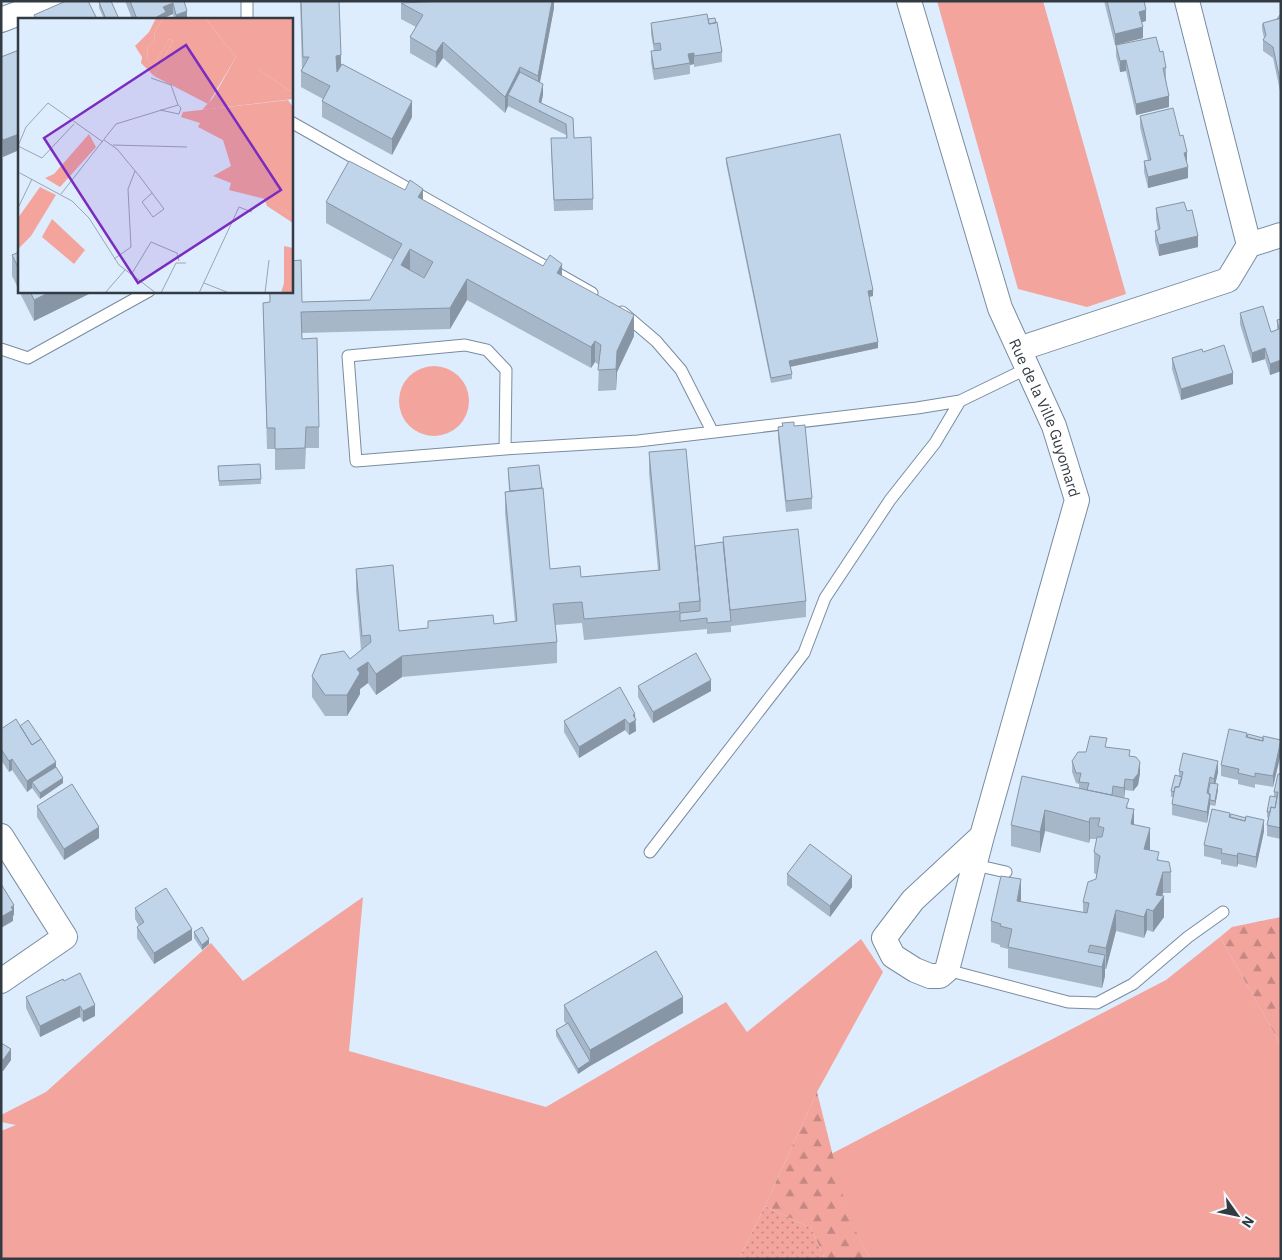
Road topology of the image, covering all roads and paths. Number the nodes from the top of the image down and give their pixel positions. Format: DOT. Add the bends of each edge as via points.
graph roads {
  1 [pos="51,1"];
  2 [pos="246,1"];
  3 [pos="909,1"];
  4 [pos="1187,1"];
  5 [pos="247,18"];
  6 [pos="1,20"];
  7 [pos="292,123"];
  8 [pos="1281,235"];
  9 [pos="1249,245"];
  10 [pos="147,292"];
  11 [pos="1,349"];
  12 [pos="1024,358"];
  13 [pos="960,401"];
  14 [pos="712,431"];
  15 [pos="505,448"];
  16 [pos="1,836"];
  17 [pos="982,836"];
  18 [pos="650,852"];
  19 [pos="974,865"];
  20 [pos="1006,872"];
  21 [pos="1223,912"];
  22 [pos="947,970"];
  23 [pos="1,980"];
  1 -- 6 [label="street"];
  2 -- 5 [label="lane"];
  3 -- 12 [label="street, Rue de la Ville Guyomard" via="1000,308"];
  4 -- 9 [label="street"];
  7 -- 14 [label="lane" via="627,315 681,370"];
  8 -- 9 [label="street"];
  9 -- 12 [label="street" via="1228,280"];
  10 -- 11 [label="lane" via="28,358"];
  12 -- 13 [label="lane"];
  12 -- 17 [label="street, Rue de la Ville Guyomard" via="1054,426 1077,500"];
  13 -- 14 [label="lane"];
  13 -- 18 [label="lane" via="936,443 890,500 825,598 804,654"];
  14 -- 15 [label="lane" via="638,441"];
  15 -- 15 [label="lane" via="356,461 348,356 465,345 487,350 506,370"];
  16 -- 23 [label="street" via="65,937"];
  17 -- 19 [label="street, Rue de la Ville Guyomard"];
  17 -- 22 [label="street" via="913,900 884,938 893,956 915,970 930,976 940,976"];
  19 -- 20 [label="lane"];
  19 -- 22 [label="street, Rue de la Ville Guyomard"];
  21 -- 22 [label="lane" via="1133,984 1097,1003 1068,1002"];
}
